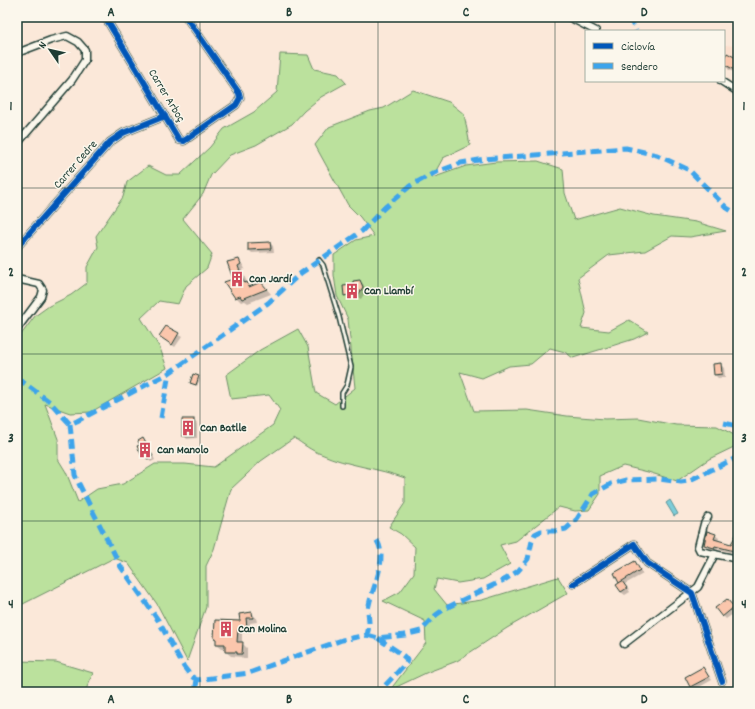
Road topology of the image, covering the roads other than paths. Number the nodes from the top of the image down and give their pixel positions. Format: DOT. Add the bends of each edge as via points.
graph roads {
  1 [pos="105,17"];
  2 [pos="186,17"];
  3 [pos="569,17"];
  4 [pos="594,30"];
  5 [pos="17,53"];
  6 [pos="723,82"];
  7 [pos="738,92"];
  8 [pos="165,116"];
  9 [pos="17,144"];
  10 [pos="17,247"];
  11 [pos="319,260"];
  12 [pos="17,279"];
  13 [pos="17,329"];
  14 [pos="342,406"];
  15 [pos="708,516"];
  16 [pos="715,554"];
  17 [pos="738,559"];
  18 [pos="573,584"];
  19 [pos="692,593"];
  20 [pos="624,644"];
  21 [pos="722,681"];
  1 -- 8 [label="street, Carrer Arboç"];
  2 -- 8 [label="street, Carrer Arboç" via="240,98 236,105 184,141 179,140"];
  3 -- 4 [label="street"];
  5 -- 9 [label="street" via="67,36 78,42 85,50 85,60 72,80"];
  6 -- 7 [label="street"];
  8 -- 10 [label="street, Carrer Cedre" via="123,133 110,142"];
  11 -- 14 [label="lane" via="339,317 351,367 347,385 342,393"];
  12 -- 13 [label="street" via="39,284 43,290 42,297"];
  15 -- 16 [label="street" via="698,547 700,551"];
  16 -- 17 [label="street"];
  16 -- 19 [label="street" via="698,587"];
  18 -- 19 [label="street" via="634,544 647,563"];
  19 -- 20 [label="street"];
  19 -- 21 [label="street"];
}
